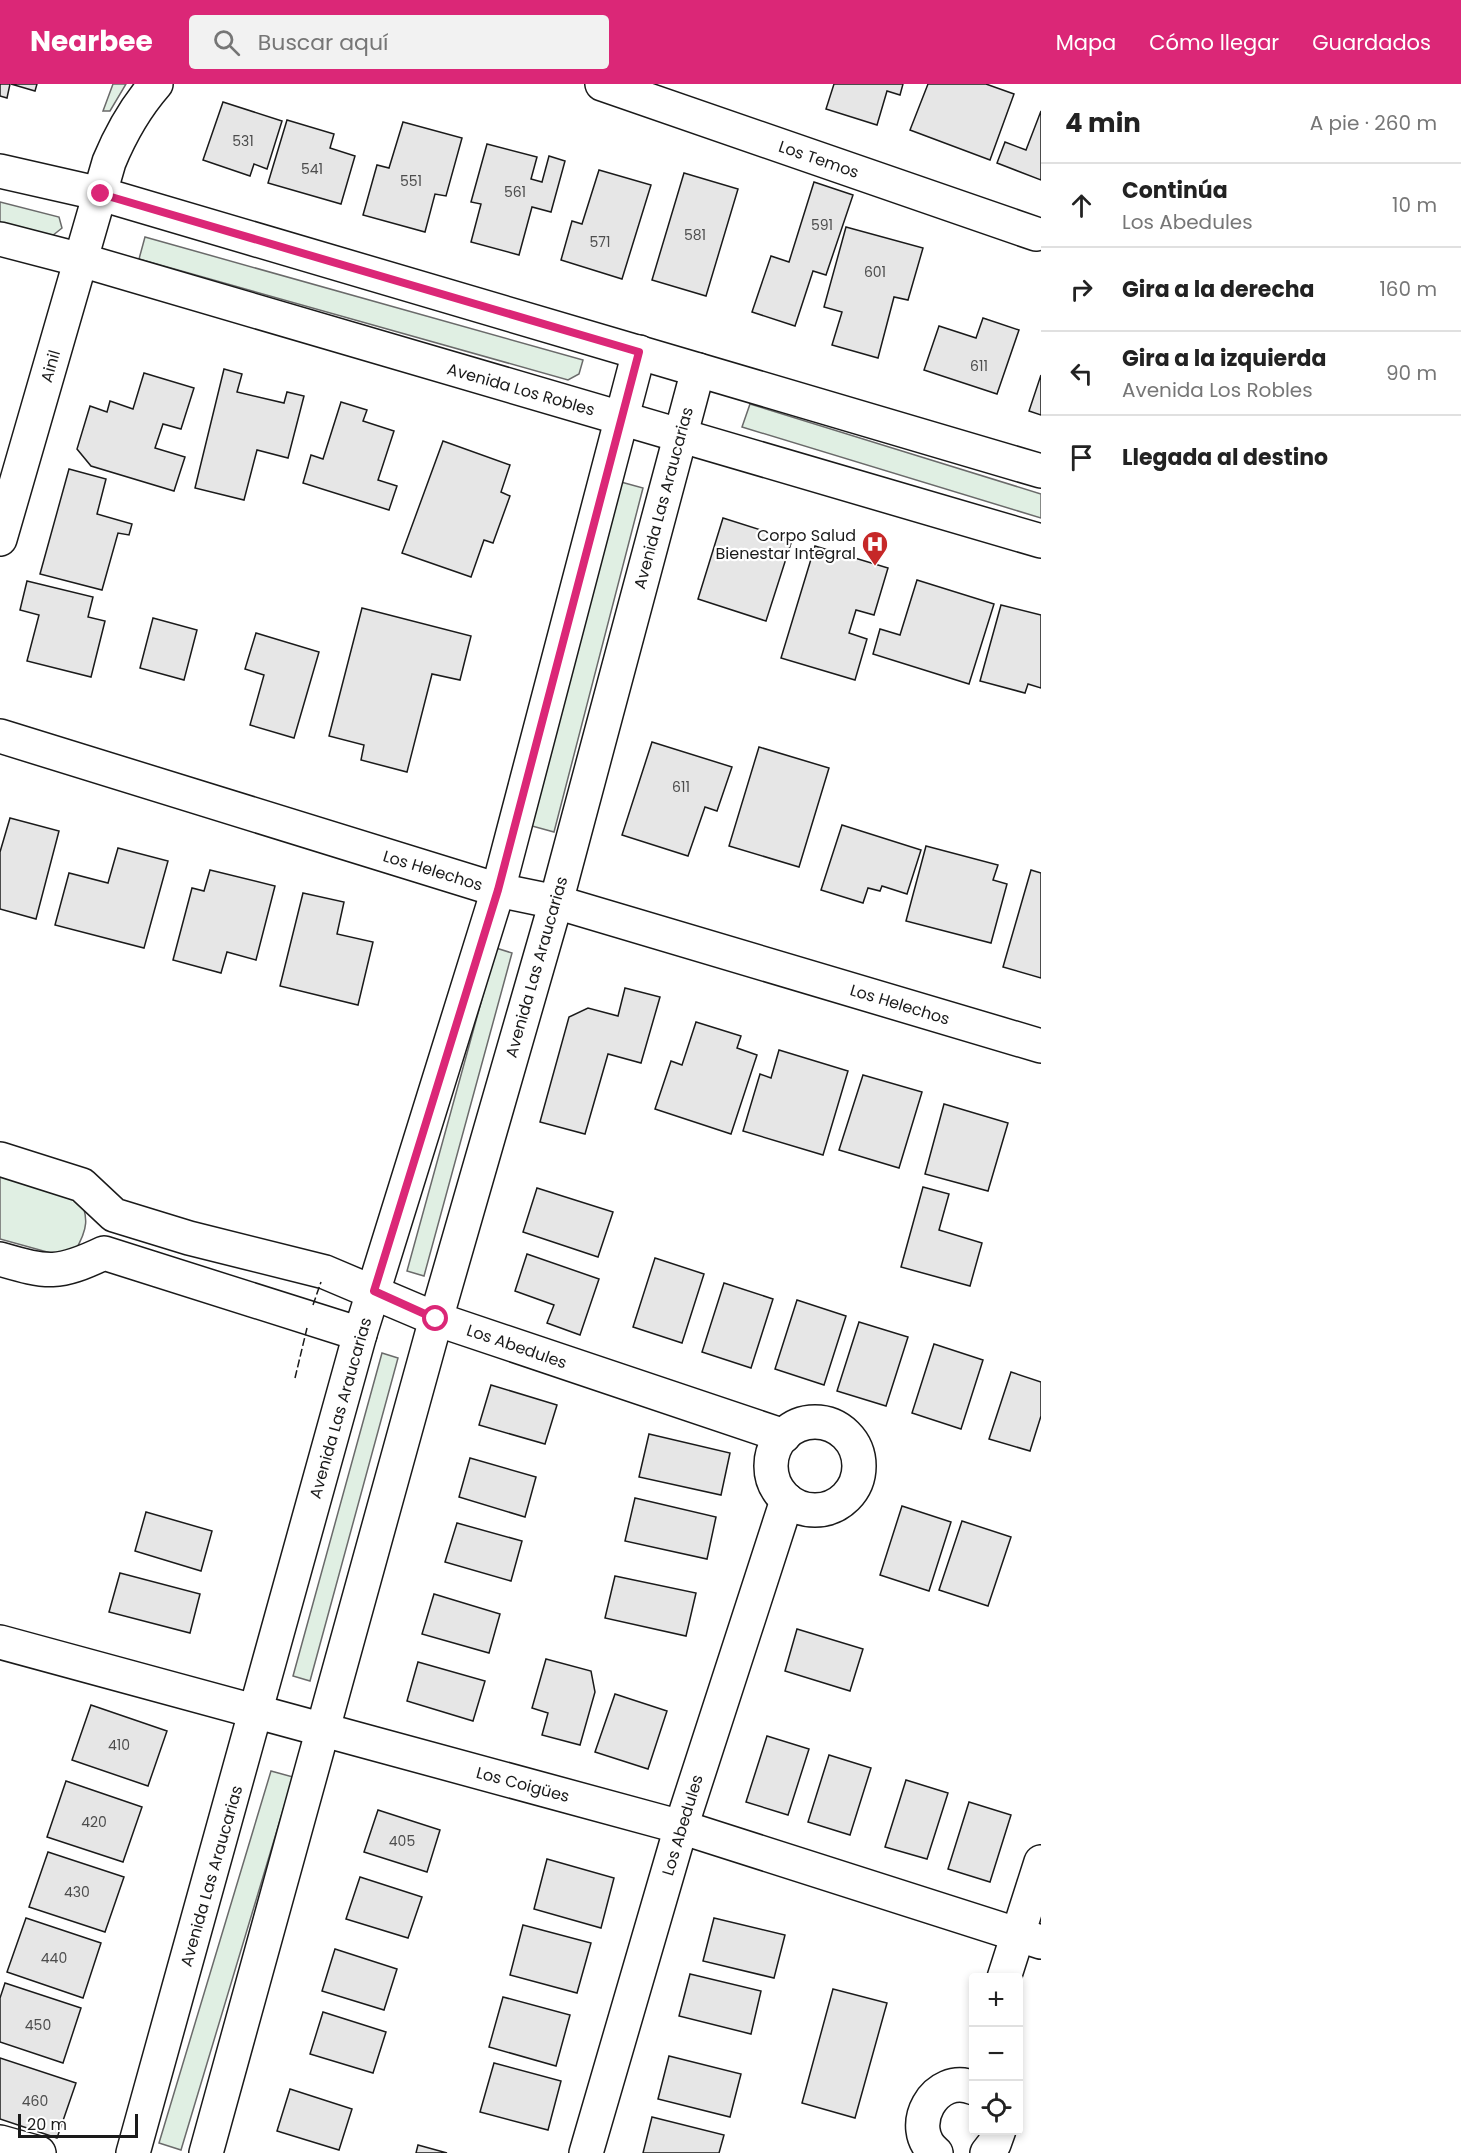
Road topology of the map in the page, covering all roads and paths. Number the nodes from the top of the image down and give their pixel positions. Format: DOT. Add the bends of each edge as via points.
graph roads {
  1 [pos="156,84"];
  2 [pos="602,84"];
  3 [pos="0,171"];
  4 [pos="101,194"];
  5 [pos="1036,234"];
  6 [pos="0,239"];
  7 [pos="81,260"];
  8 [pos="639,352"];
  9 [pos="698,370"];
  10 [pos="621,418"];
  11 [pos="680,435"];
  12 [pos="1041,471"];
  13 [pos="0,539"];
  14 [pos="1041,541"];
  15 [pos="0,736"];
  16 [pos="498,890"];
  17 [pos="555,902"];
  18 [pos="1041,1046"];
  19 [pos="0,1159"];
  20 [pos="114,1215"];
  21 [pos="104,1253"];
  22 [pos="0,1259"];
  23 [pos="374,1291"];
  24 [pos="436,1319"];
  25 [pos="360,1334"];
  26 [pos="784,1436"];
  27 [pos="787,1500"];
  28 [pos="0,1642"];
  29 [pos="256,1712"];
  30 [pos="322,1729"];
  31 [pos="681,1827"];
  32 [pos="1041,1862"];
  33 [pos="1029,1938"];
  34 [pos="1007,1973"];
  35 [pos="969,2083"];
  36 [pos="999,2135"];
  37 [pos="0,2142"];
  38 [pos="39,2153"];
  39 [pos="133,2153"];
  40 [pos="206,2153"];
  41 [pos="586,2153"];
  42 [pos="936,2153"];
  43 [pos="987,2153"];
  1 -- 4 [label="street, Ainil" via="122,132"];
  2 -- 5 [label="street, Los Temos"];
  3 -- 4 [label="street"];
  4 -- 7 [label="street, Ainil"];
  4 -- 8 [label="street"];
  6 -- 7 [label="street, Avenida Los Robles"];
  7 -- 10 [label="street, Avenida Los Robles"];
  7 -- 13 [label="street, Ainil"];
  8 -- 9 [label="street"];
  8 -- 10 [label="street, Avenida Las Araucarias"];
  9 -- 11 [label="street, Avenida Las Araucarias"];
  9 -- 12 [label="street"];
  10 -- 11 [label="street, Avenida Los Robles"];
  10 -- 16 [label="street, Avenida Las Araucarias"];
  11 -- 14 [label="street, Avenida Los Robles"];
  11 -- 17 [label="street, Avenida Las Araucarias"];
  15 -- 16 [label="street, Los Helechos"];
  16 -- 17 [label="street, Los Helechos"];
  16 -- 23 [label="street, Avenida Las Araucarias"];
  17 -- 18 [label="street, Los Helechos"];
  17 -- 24 [label="street, Avenida Las Araucarias"];
  19 -- 20 [label="street, Los Abedules" via="82,1185"];
  20 -- 21 [label="street"];
  20 -- 23 [label="street, Los Abedules" via="325,1272"];
  21 -- 22 [label="street" via="68,1269 44,1272"];
  21 -- 25 [label="street"];
  23 -- 24 [label="street, Los Abedules"];
  23 -- 25 [label="street, Avenida Las Araucarias"];
  24 -- 26 [label="street, Los Abedules"];
  24 -- 30 [label="street, Avenida Las Araucarias"];
  25 -- 29 [label="street, Avenida Las Araucarias"];
  26 -- 27 [label="street" via="774,1451 771,1469 776,1486"];
  26 -- 27 [label="street" via="810,1423 832,1426 850,1440 859,1462 859,1473 849,1494 831,1507 808,1509"];
  27 -- 31 [label="street, Los Abedules"];
  28 -- 29 [label="street, Los Coigües"];
  29 -- 30 [label="street, Los Coigües"];
  29 -- 39 [label="street, Avenida Las Araucarias"];
  30 -- 31 [label="street, Los Coigües"];
  30 -- 40 [label="street, Avenida Las Araucarias"];
  31 -- 33 [label="street, Los Coigües"];
  31 -- 41 [label="street, Los Abedules"];
  32 -- 33 [label="street"];
  33 -- 34 [label="street"];
  35 -- 42 [label="street" via="946,2088 927,2105 922,2124 924,2137"];
  36 -- 43 [label="street"];
  37 -- 38 [label="street"];
}
